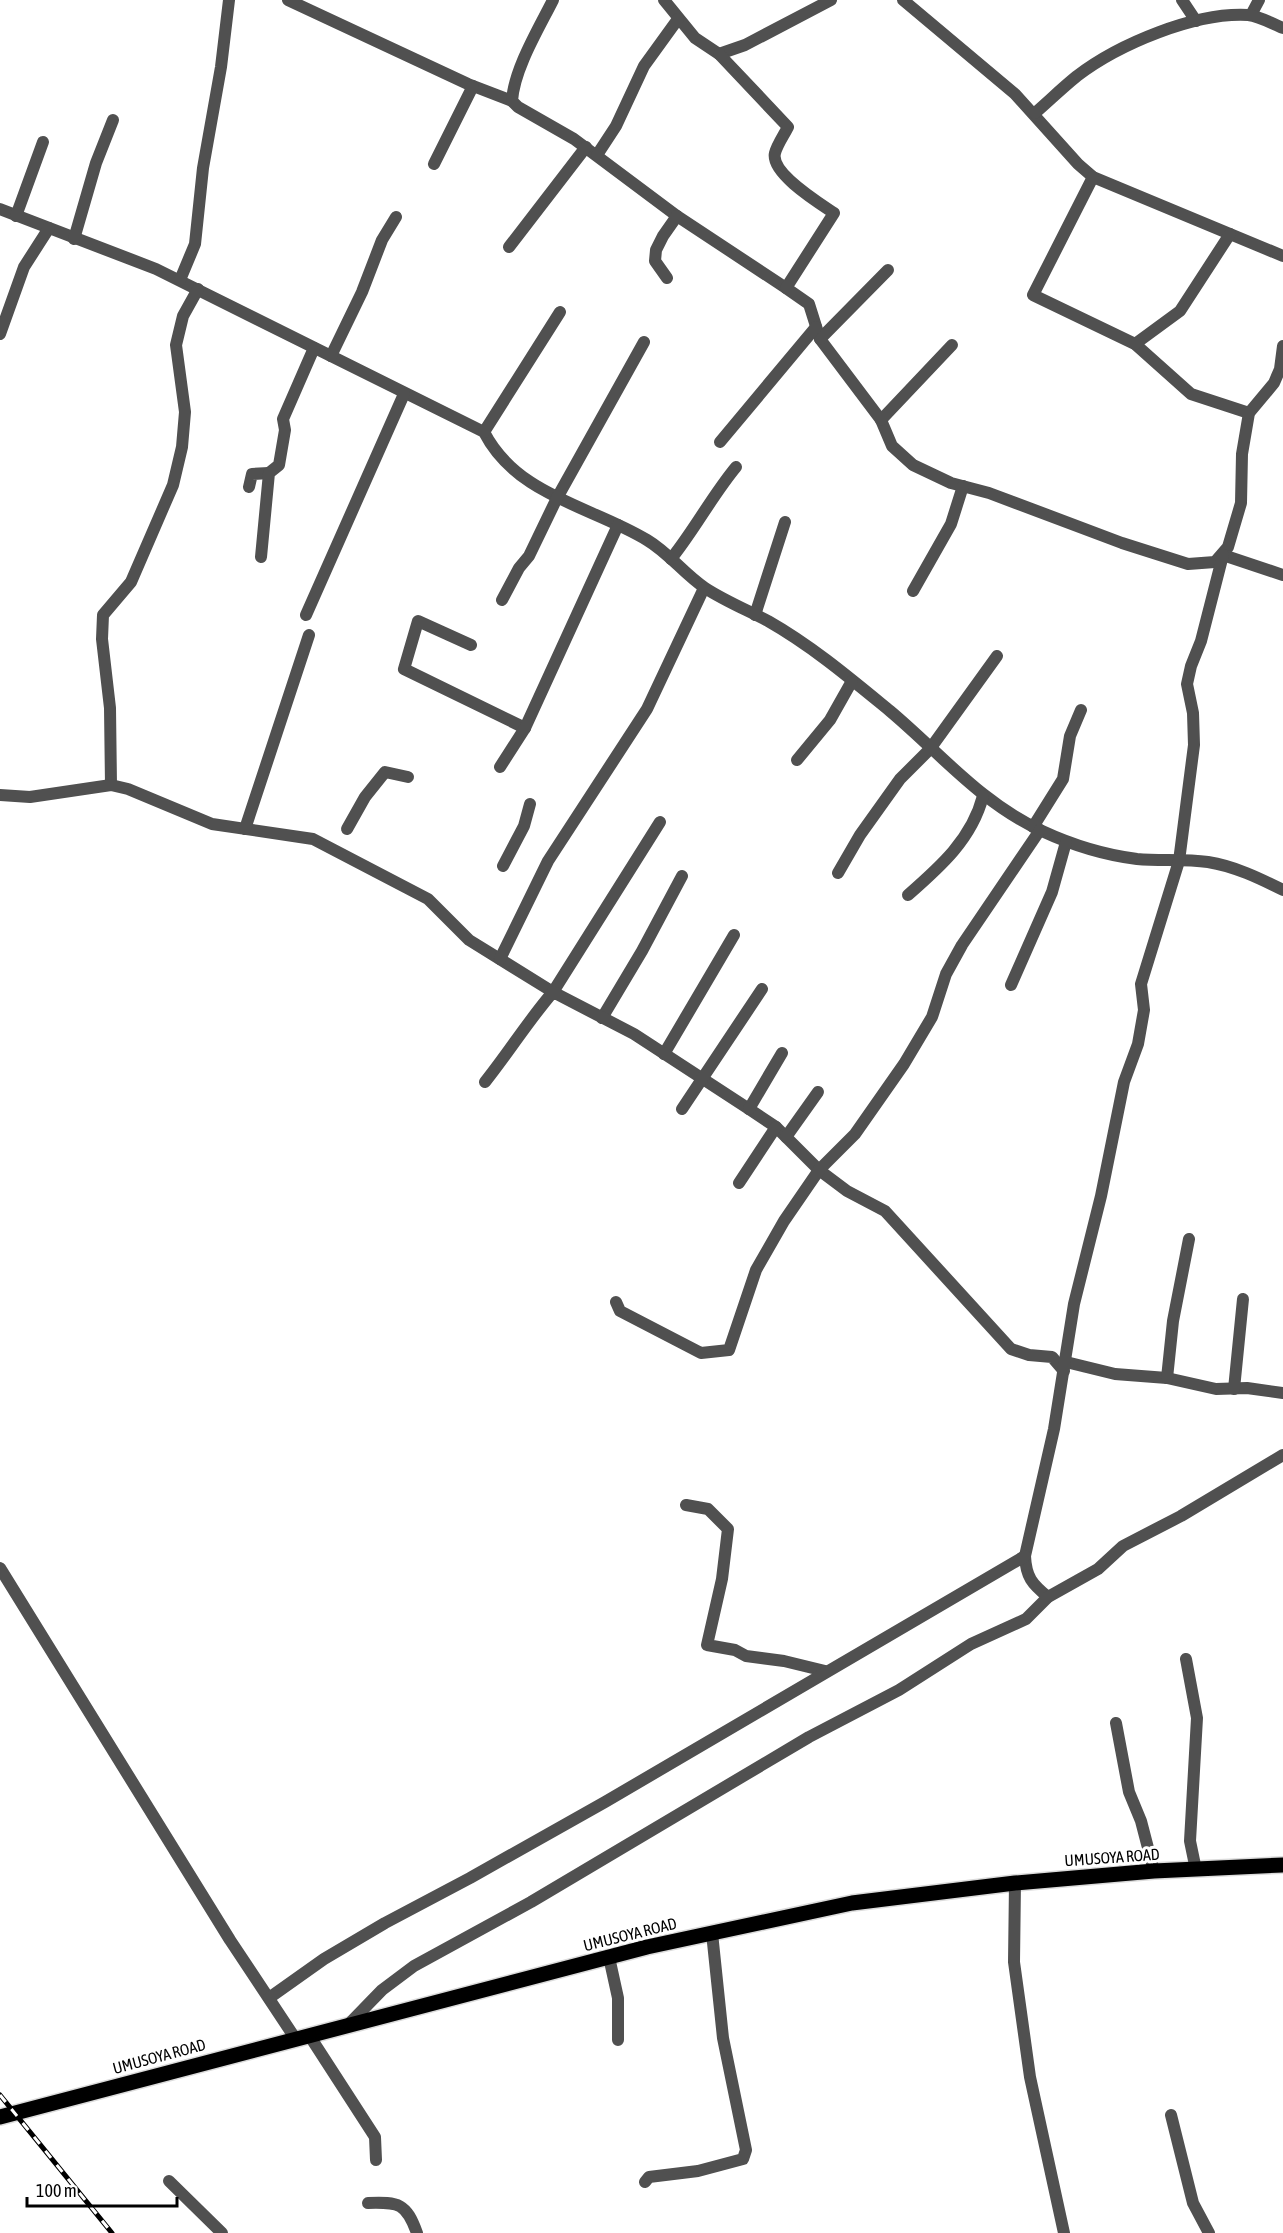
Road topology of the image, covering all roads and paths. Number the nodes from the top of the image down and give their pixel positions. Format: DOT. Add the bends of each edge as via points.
graph roads {
  1 [pos="229,0"];
  2 [pos="288,0"];
  3 [pos="553,0"];
  4 [pos="664,0"];
  5 [pos="831,0"];
  6 [pos="903,0"];
  7 [pos="1182,0"];
  8 [pos="1259,0"];
  9 [pos="1251,15"];
  10 [pos="678,19"];
  11 [pos="1197,21"];
  12 [pos="1283,28"];
  13 [pos="719,54"];
  14 [pos="474,86"];
  15 [pos="512,101"];
  16 [pos="1035,113"];
  17 [pos="113,120"];
  18 [pos="43,142"];
  19 [pos="586,147"];
  20 [pos="597,155"];
  21 [pos="434,164"];
  22 [pos="1093,177"];
  23 [pos="0,209"];
  24 [pos="16,216"];
  25 [pos="677,216"];
  26 [pos="396,217"];
  27 [pos="49,228"];
  28 [pos="1230,234"];
  29 [pos="74,239"];
  30 [pos="509,247"];
  31 [pos="1283,256"];
  32 [pos="888,270"];
  33 [pos="667,278"];
  34 [pos="180,280"];
  35 [pos="786,288"];
  36 [pos="198,289"];
  37 [pos="560,312"];
  38 [pos="818,333"];
  39 [pos="0,334"];
  40 [pos="644,342"];
  41 [pos="1135,344"];
  42 [pos="952,345"];
  43 [pos="1283,346"];
  44 [pos="314,348"];
  45 [pos="331,356"];
  46 [pos="404,393"];
  47 [pos="1249,414"];
  48 [pos="881,420"];
  49 [pos="484,432"];
  50 [pos="720,442"];
  51 [pos="736,467"];
  52 [pos="268,473"];
  53 [pos="963,486"];
  54 [pos="249,487"];
  55 [pos="557,498"];
  56 [pos="785,522"];
  57 [pos="618,525"];
  58 [pos="1223,555"];
  59 [pos="261,557"];
  60 [pos="671,559"];
  61 [pos="1283,575"];
  62 [pos="704,588"];
  63 [pos="913,591"];
  64 [pos="502,600"];
  65 [pos="306,615"];
  66 [pos="755,615"];
  67 [pos="309,635"];
  68 [pos="471,645"];
  69 [pos="997,656"];
  70 [pos="852,681"];
  71 [pos="1081,710"];
  72 [pos="525,728"];
  73 [pos="930,749"];
  74 [pos="797,760"];
  75 [pos="500,767"];
  76 [pos="408,777"];
  77 [pos="111,785"];
  78 [pos="0,795"];
  79 [pos="983,796"];
  80 [pos="530,804"];
  81 [pos="660,822"];
  82 [pos="1036,828"];
  83 [pos="245,829"];
  84 [pos="347,829"];
  85 [pos="1066,842"];
  86 [pos="1179,861"];
  87 [pos="503,866"];
  88 [pos="838,873"];
  89 [pos="682,876"];
  90 [pos="1283,890"];
  91 [pos="908,895"];
  92 [pos="734,934"];
  93 [pos="500,959"];
  94 [pos="1011,985"];
  95 [pos="762,989"];
  96 [pos="553,992"];
  97 [pos="602,1018"];
  98 [pos="782,1053"];
  99 [pos="664,1054"];
  100 [pos="704,1080"];
  101 [pos="485,1082"];
  102 [pos="818,1092"];
  103 [pos="682,1109"];
  104 [pos="749,1109"];
  105 [pos="776,1127"];
  106 [pos="786,1137"];
  107 [pos="819,1170"];
  108 [pos="739,1183"];
  109 [pos="1189,1239"];
  110 [pos="1243,1299"];
  111 [pos="616,1302"];
  112 [pos="1065,1366"];
  113 [pos="1167,1378"];
  114 [pos="1234,1389"];
  115 [pos="1283,1393"];
  116 [pos="1283,1455"];
  117 [pos="686,1505"];
  118 [pos="1025,1556"];
  119 [pos="0,1568"];
  120 [pos="1048,1597"];
  121 [pos="1186,1659"];
  122 [pos="825,1671"];
  123 [pos="1116,1723"];
  124 [pos="1283,1865"];
  125 [pos="1196,1870"];
  126 [pos="1154,1871"];
  127 [pos="1015,1883"];
  128 [pos="712,1933"];
  129 [pos="609,1958"];
  130 [pos="269,1998"];
  131 [pos="349,2024"];
  132 [pos="302,2036"];
  133 [pos="618,2040"];
  134 [pos="1171,2115"];
  135 [pos="0,2118"];
  136 [pos="376,2160"];
  137 [pos="169,2181"];
  138 [pos="645,2182"];
  139 [pos="368,2203"];
  140 [pos="222,2233"];
  141 [pos="417,2233"];
  142 [pos="1064,2233"];
  143 [pos="1209,2233"];
  1 -- 34 [label="street" via="195,244"];
  2 -- 14 [label="street"];
  3 -- 15 [label="street" via="526,56"];
  4 -- 10 [label="street"];
  5 -- 13 [label="street" via="745,45"];
  6 -- 16 [label="street"];
  7 -- 11 [label="street"];
  8 -- 9 [label="street"];
  9 -- 11 [label="street"];
  9 -- 12 [label="street"];
  10 -- 13 [label="street" via="706,47"];
  10 -- 20 [label="street" via="645,66"];
  11 -- 16 [label="street" via="1125,47 1078,75"];
  13 -- 35 [label="street" via="788,127 774,155 777,168 834,213"];
  14 -- 15 [label="street"];
  14 -- 21 [label="street"];
  15 -- 19 [label="street"];
  16 -- 22 [label="street"];
  17 -- 29 [label="street"];
  18 -- 24 [label="street"];
  19 -- 20 [label="street"];
  19 -- 30 [label="street"];
  20 -- 25 [label="street"];
  22 -- 28 [label="street"];
  22 -- 41 [label="street" via="1033,295"];
  23 -- 24 [label="street"];
  24 -- 27 [label="street"];
  25 -- 33 [label="street" via="656,250 655,261"];
  25 -- 35 [label="street"];
  26 -- 45 [label="street"];
  27 -- 29 [label="street"];
  27 -- 39 [label="street" via="24,267"];
  28 -- 31 [label="street"];
  28 -- 41 [label="street" via="1180,311"];
  29 -- 34 [label="street"];
  32 -- 38 [label="street"];
  34 -- 36 [label="street"];
  35 -- 38 [label="street" via="809,304"];
  36 -- 44 [label="street"];
  36 -- 77 [label="street" via="183,316 176,345 185,412 173,484 131,582 103,615"];
  37 -- 49 [label="street"];
  38 -- 48 [label="street"];
  38 -- 50 [label="street"];
  40 -- 55 [label="street"];
  41 -- 47 [label="street" via="1191,394"];
  42 -- 48 [label="street"];
  43 -- 47 [label="street" via="1274,382"];
  44 -- 45 [label="street"];
  44 -- 52 [label="street" via="283,419 279,465"];
  45 -- 46 [label="street"];
  46 -- 49 [label="street"];
  46 -- 65 [label="street"];
  47 -- 58 [label="street" via="1242,454 1241,503"];
  48 -- 53 [label="street" via="892,446 913,465"];
  49 -- 55 [label="street" via="518,473"];
  51 -- 60 [label="street"];
  52 -- 54 [label="street" via="252,474"];
  52 -- 59 [label="street"];
  53 -- 58 [label="street" via="1188,564 1215,562"];
  53 -- 63 [label="street" via="951,524"];
  55 -- 57 [label="street"];
  55 -- 64 [label="street" via="530,556"];
  56 -- 66 [label="street"];
  57 -- 60 [label="street" via="658,547"];
  57 -- 72 [label="street"];
  58 -- 61 [label="street"];
  58 -- 86 [label="street" via="1187,684 1194,745"];
  60 -- 62 [label="street"];
  62 -- 66 [label="street"];
  62 -- 93 [label="street" via="647,709 548,861"];
  66 -- 70 [label="street" via="798,640"];
  67 -- 83 [label="street"];
  68 -- 72 [label="street" via="418,621 404,669"];
  69 -- 73 [label="street"];
  70 -- 73 [label="street"];
  70 -- 74 [label="street" via="830,720"];
  71 -- 82 [label="street" via="1070,736 1062,779"];
  72 -- 75 [label="street"];
  73 -- 79 [label="street"];
  73 -- 88 [label="street" via="900,779 860,834"];
  76 -- 84 [label="street" via="385,772"];
  77 -- 78 [label="street" via="30,797"];
  77 -- 83 [label="street" via="212,824"];
  79 -- 82 [label="street"];
  79 -- 91 [label="street" via="967,835"];
  80 -- 87 [label="street" via="525,826"];
  81 -- 96 [label="street"];
  82 -- 85 [label="street"];
  82 -- 107 [label="street" via="995,899 962,945 946,974 932,1017 904,1064 855,1134"];
  83 -- 93 [label="street" via="313,839 336,849 428,899 469,940"];
  85 -- 86 [label="street" via="1135,858"];
  85 -- 94 [label="street" via="1052,892"];
  86 -- 90 [label="street" via="1230,867"];
  86 -- 112 [label="street" via="1141,984 1144,1010 1138,1044 1124,1082 1074,1304"];
  89 -- 97 [label="street"];
  92 -- 99 [label="street"];
  93 -- 96 [label="street"];
  95 -- 100 [label="street"];
  96 -- 97 [label="street"];
  96 -- 101 [label="street" via="522,1028"];
  97 -- 99 [label="street"];
  98 -- 104 [label="street"];
  99 -- 100 [label="street"];
  100 -- 103 [label="street"];
  100 -- 104 [label="street"];
  102 -- 106 [label="street"];
  104 -- 105 [label="street"];
  105 -- 106 [label="street"];
  105 -- 108 [label="street"];
  106 -- 107 [label="street"];
  107 -- 111 [label="street" via="756,1270 729,1350 701,1353 620,1311"];
  107 -- 112 [label="street" via="847,1191 885,1211 1011,1349 1052,1357"];
  109 -- 113 [label="street"];
  110 -- 114 [label="street"];
  112 -- 113 [label="street"];
  112 -- 118 [label="street"];
  113 -- 114 [label="street"];
  114 -- 115 [label="street"];
  116 -- 120 [label="street" via="1123,1546 1098,1569"];
  117 -- 122 [label="street" via="708,1509 728,1529 722,1579 707,1645"];
  118 -- 120 [label="street" via="1030,1582"];
  118 -- 122 [label="street" via="918,1621"];
  119 -- 130 [label="street"];
  120 -- 131 [label="street" via="1026,1618 971,1644 899,1690 809,1737 531,1902 414,1966 382,1990"];
  121 -- 125 [label="street" via="1197,1718 1190,1841"];
  122 -- 130 [label="street" via="605,1802 324,1959"];
  123 -- 126 [label="street" via="1129,1792"];
  124 -- 125 [label="main road, UMUSOYA ROAD"];
  125 -- 126 [label="main road, UMUSOYA ROAD"];
  126 -- 127 [label="main road, UMUSOYA ROAD"];
  127 -- 128 [label="main road, UMUSOYA ROAD" via="852,1903"];
  127 -- 142 [label="street" via="1014,1962 1030,2077"];
  128 -- 129 [label="main road, UMUSOYA ROAD"];
  128 -- 138 [label="street" via="723,2038 746,2150 742,2159 729,2164 649,2177"];
  129 -- 131 [label="main road, UMUSOYA ROAD"];
  129 -- 133 [label="street" via="618,1998"];
  130 -- 132 [label="street"];
  131 -- 132 [label="main road, UMUSOYA ROAD"];
  132 -- 135 [label="main road, UMUSOYA ROAD"];
  132 -- 136 [label="street" via="370,2128 377,2147"];
  134 -- 143 [label="street" via="1193,2203"];
  137 -- 140 [label="street"];
  139 -- 141 [label="street" via="394,2202 410,2212"];
}
